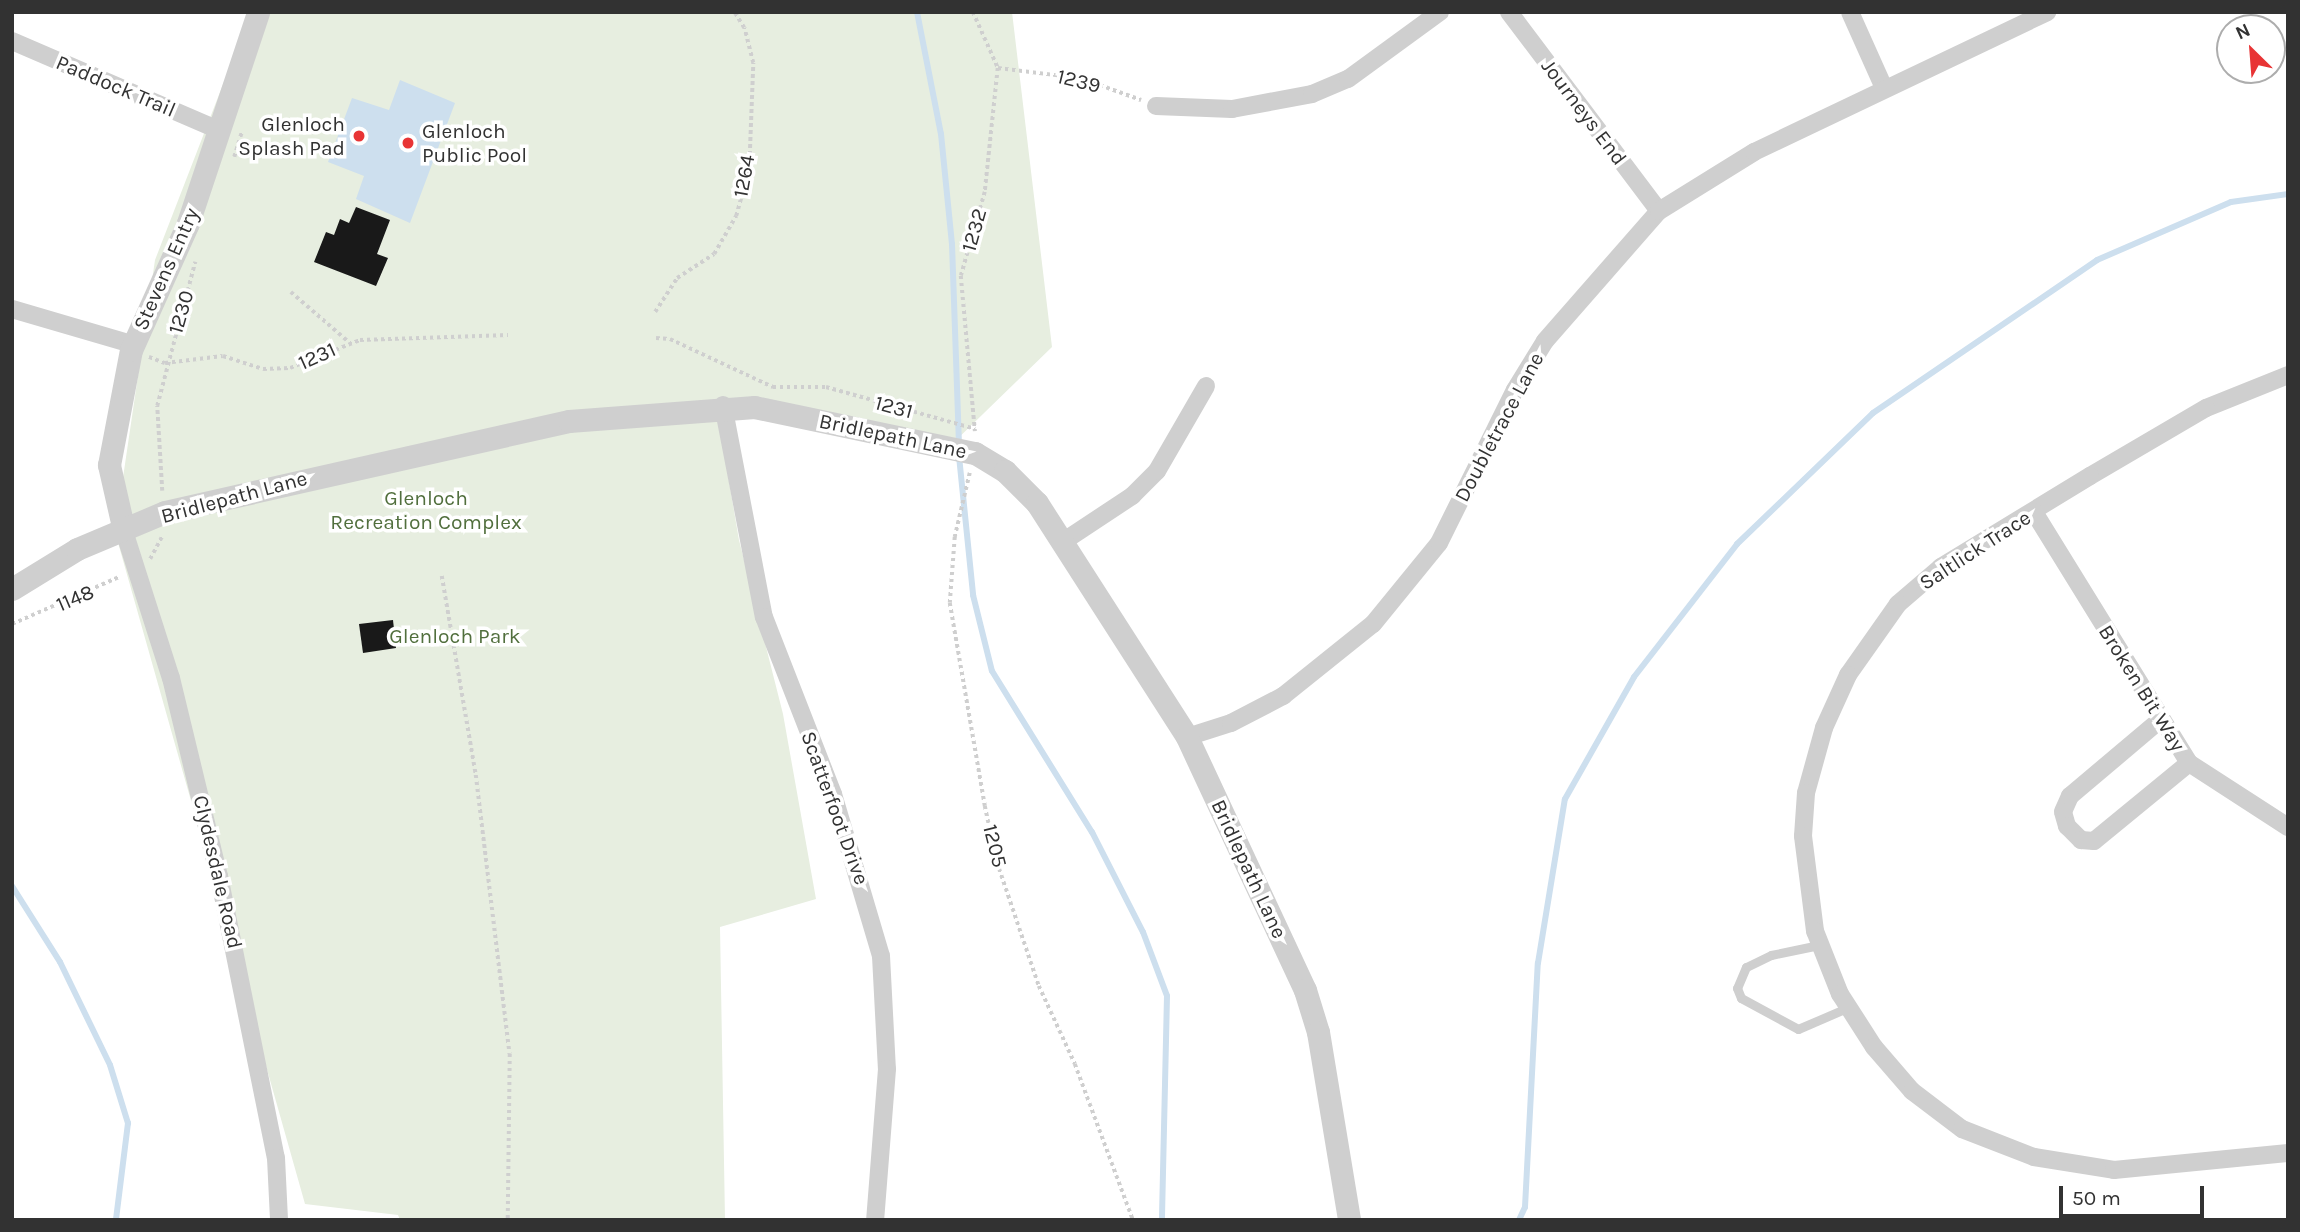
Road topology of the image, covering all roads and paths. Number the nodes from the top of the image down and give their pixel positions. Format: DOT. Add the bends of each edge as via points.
graph roads {
  1 [pos="258,12"];
  2 [pos="734,12"];
  3 [pos="973,12"];
  4 [pos="1440,12"];
  5 [pos="1509,12"];
  6 [pos="1850,12"];
  7 [pos="2048,12"];
  8 [pos="12,41"];
  9 [pos="998,68"];
  10 [pos="1884,88"];
  11 [pos="1156,106"];
  12 [pos="243,122"];
  13 [pos="219,130"];
  14 [pos="231,164"];
  15 [pos="1659,211"];
  16 [pos="196,258"];
  17 [pos="291,292"];
  18 [pos="12,309"];
  19 [pos="655,312"];
  20 [pos="508,335"];
  21 [pos="656,338"];
  22 [pos="350,342"];
  23 [pos="132,347"];
  24 [pos="165,363"];
  25 [pos="2288,375"];
  26 [pos="1206,386"];
  27 [pos="723,405"];
  28 [pos="975,429"];
  29 [pos="960,448"];
  30 [pos="165,512"];
  31 [pos="2034,512"];
  32 [pos="124,531"];
  33 [pos="1064,541"];
  34 [pos="135,568"];
  35 [pos="442,576"];
  36 [pos="12,589"];
  37 [pos="12,624"];
  38 [pos="2160,720"];
  39 [pos="1188,737"];
  40 [pos="2189,764"];
  41 [pos="2288,827"];
  42 [pos="1819,946"];
  43 [pos="1849,1007"];
  44 [pos="2288,1153"];
  45 [pos="279,1220"];
  46 [pos="508,1220"];
  47 [pos="875,1220"];
  48 [pos="1133,1220"];
  49 [pos="1349,1220"];
  1 -- 13 [label="street, Stevens Entry"];
  2 -- 19 [label="path, 1264" via="744,28 753,63 746,180 736,216 714,254 677,278"];
  3 -- 9 [label="path"];
  4 -- 11 [label="street" via="1348,79 1302,98 1232,109"];
  5 -- 15 [label="street, Journeys End"];
  6 -- 10 [label="street"];
  7 -- 10 [label="street, Doubletrace Lane"];
  8 -- 13 [label="street, Paddock Trail"];
  9 -- 11 [label="path, 1239" via="1080,78"];
  9 -- 28 [label="path, 1232" via="985,192 961,276"];
  10 -- 15 [label="street, Doubletrace Lane" via="1754,152"];
  12 -- 14 [label="path"];
  13 -- 23 [label="street, Stevens Entry" via="188,223"];
  15 -- 39 [label="street, Doubletrace Lane" via="1545,341 1515,390 1439,543 1373,624 1283,696"];
  16 -- 24 [label="path, 1230"];
  17 -- 22 [label="path"];
  18 -- 23 [label="street"];
  20 -- 22 [label="path, 1231" via="488,340 395,335"];
  21 -- 28 [label="path, 1231" via="670,339 773,387 826,387"];
  22 -- 24 [label="path, 1231" via="290,368 263,369 222,356"];
  23 -- 24 [label="path, 1231"];
  23 -- 32 [label="street, Stevens Entry" via="109,465"];
  24 -- 30 [label="path, 1230" via="156,451"];
  25 -- 31 [label="street, Saltlick Trace" via="2206,408"];
  26 -- 33 [label="street" via="1157,471 1132,496"];
  27 -- 29 [label="street, Bridlepath Lane"];
  27 -- 30 [label="street, Bridlepath Lane" via="515,431"];
  27 -- 47 [label="street, Scatterfoot Drive" via="764,617 833,794 881,956 887,1069"];
  28 -- 29 [label="path, 1232"];
  29 -- 33 [label="street, Bridlepath Lane" via="1005,471"];
  29 -- 48 [label="path, 1205" via="950,603 997,862 1039,986 1075,1064"];
  30 -- 32 [label="street, Bridlepath Lane"];
  30 -- 34 [label="path, 1230" via="160,548"];
  31 -- 38 [label="street, Broken Bit Way"];
  31 -- 42 [label="street, Saltlick Trace" via="1919,585 1880,627 1848,676 1815,756 1803,812 1806,892"];
  32 -- 34 [label="street, Clydesdale Road"];
  32 -- 36 [label="street, Bridlepath Lane" via="77,549"];
  33 -- 39 [label="street, Bridlepath Lane"];
  34 -- 37 [label="path, 1148" via="85,596"];
  34 -- 45 [label="street, Clydesdale Road" via="171,678 219,876 276,1158"];
  35 -- 46 [label="path" via="476,775 510,1054"];
  38 -- 40 [label="street, Broken Bit Way"];
  38 -- 40 [label="street" via="2070,796 2063,812 2067,826 2081,840 2094,841"];
  39 -- 49 [label="street, Bridlepath Lane" via="1305,990 1318,1032"];
  40 -- 41 [label="street, Broken Bit Way"];
  42 -- 43 [label="street, Saltlick Trace"];
  42 -- 43 [label="lane" via="1771,955 1746,967 1737,988 1741,998 1798,1029"];
  43 -- 44 [label="street, Saltlick Trace" via="1912,1091 1962,1129 2009,1149 2114,1170"];
}
